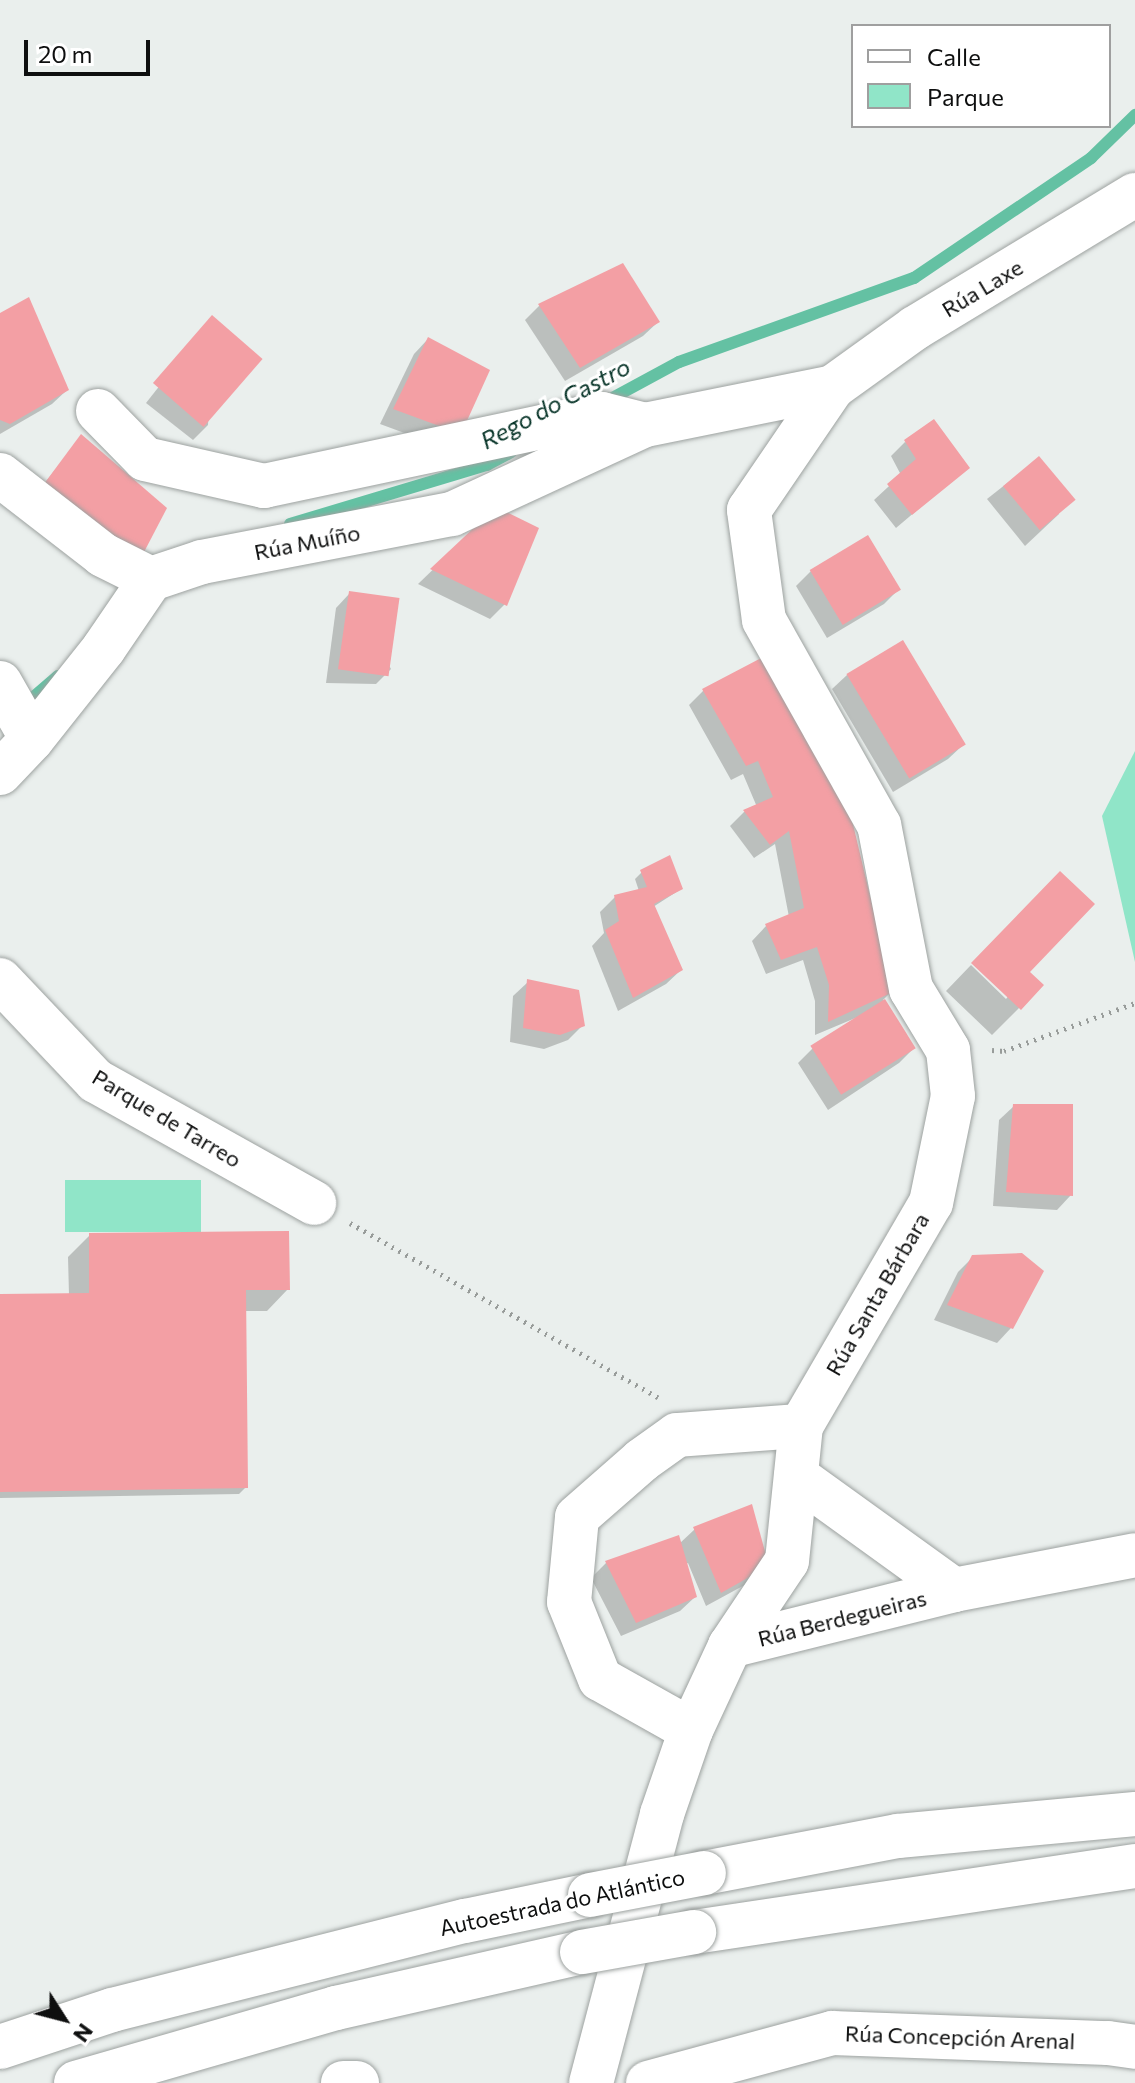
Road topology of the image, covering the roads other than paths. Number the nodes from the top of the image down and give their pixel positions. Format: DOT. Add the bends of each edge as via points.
graph roads {
  1 [pos="1135,195"];
  2 [pos="833,387"];
  3 [pos="98,411"];
  4 [pos="645,425"];
  5 [pos="0,475"];
  6 [pos="151,579"];
  7 [pos="0,683"];
  8 [pos="32,739"];
  9 [pos="0,773"];
  10 [pos="0,980"];
  11 [pos="314,1203"];
  12 [pos="801,1426"];
  13 [pos="796,1476"];
  14 [pos="1135,1555"];
  15 [pos="954,1590"];
  16 [pos="730,1646"];
  17 [pos="691,1730"];
  18 [pos="1135,1814"];
  19 [pos="1135,1866"];
  20 [pos="0,2047"];
  21 [pos="1135,2047"];
  22 [pos="76,2083"];
  23 [pos="343,2083"];
  24 [pos="357,2083"];
  25 [pos="591,2083"];
  26 [pos="648,2083"];
  1 -- 2 [label="main road, Rúa Laxe" via="915,328"];
  2 -- 4 [label="main road, Rúa Muíño"];
  2 -- 12 [label="main road, Rúa Santa Bárbara" via="749,510 764,620 879,825 911,989 948,1050 953,1096 931,1203"];
  3 -- 4 [label="main road, Rúa Muíño" via="145,459 264,486 602,414"];
  4 -- 6 [label="main road, Rúa Muíño" via="452,514 202,562"];
  5 -- 6 [label="main road" via="103,555"];
  6 -- 8 [label="main road"];
  7 -- 8 [label="main road"];
  8 -- 9 [label="main road"];
  10 -- 11 [label="main road, Parque de Tarreo" via="96,1081"];
  12 -- 13 [label="main road, Rúa Santa Bárbara"];
  12 -- 17 [label="main road" via="677,1435 577,1517 569,1602 600,1679"];
  13 -- 15 [label="main road, Rúa Berdegueiras"];
  13 -- 16 [label="main road, Rúa Santa Bárbara" via="787,1561"];
  14 -- 15 [label="main road, Rúa Berdegueiras"];
  15 -- 16 [label="main road, Rúa Berdegueiras"];
  16 -- 17 [label="main road, Rúa Santa Bárbara"];
  17 -- 25 [label="main road, Rúa Santa Bárbara" via="662,1814"];
  18 -- 20 [label="main road, Autoestrada do Atlántico, bridge" via="898,1836 590,1895 112,2010"];
  19 -- 22 [label="main road, bridge" via="582,1952 336,2008"];
  21 -- 26 [label="main road, Rúa Concepción Arenal" via="832,2033"];
  23 -- 24 [label="main road"];
}
